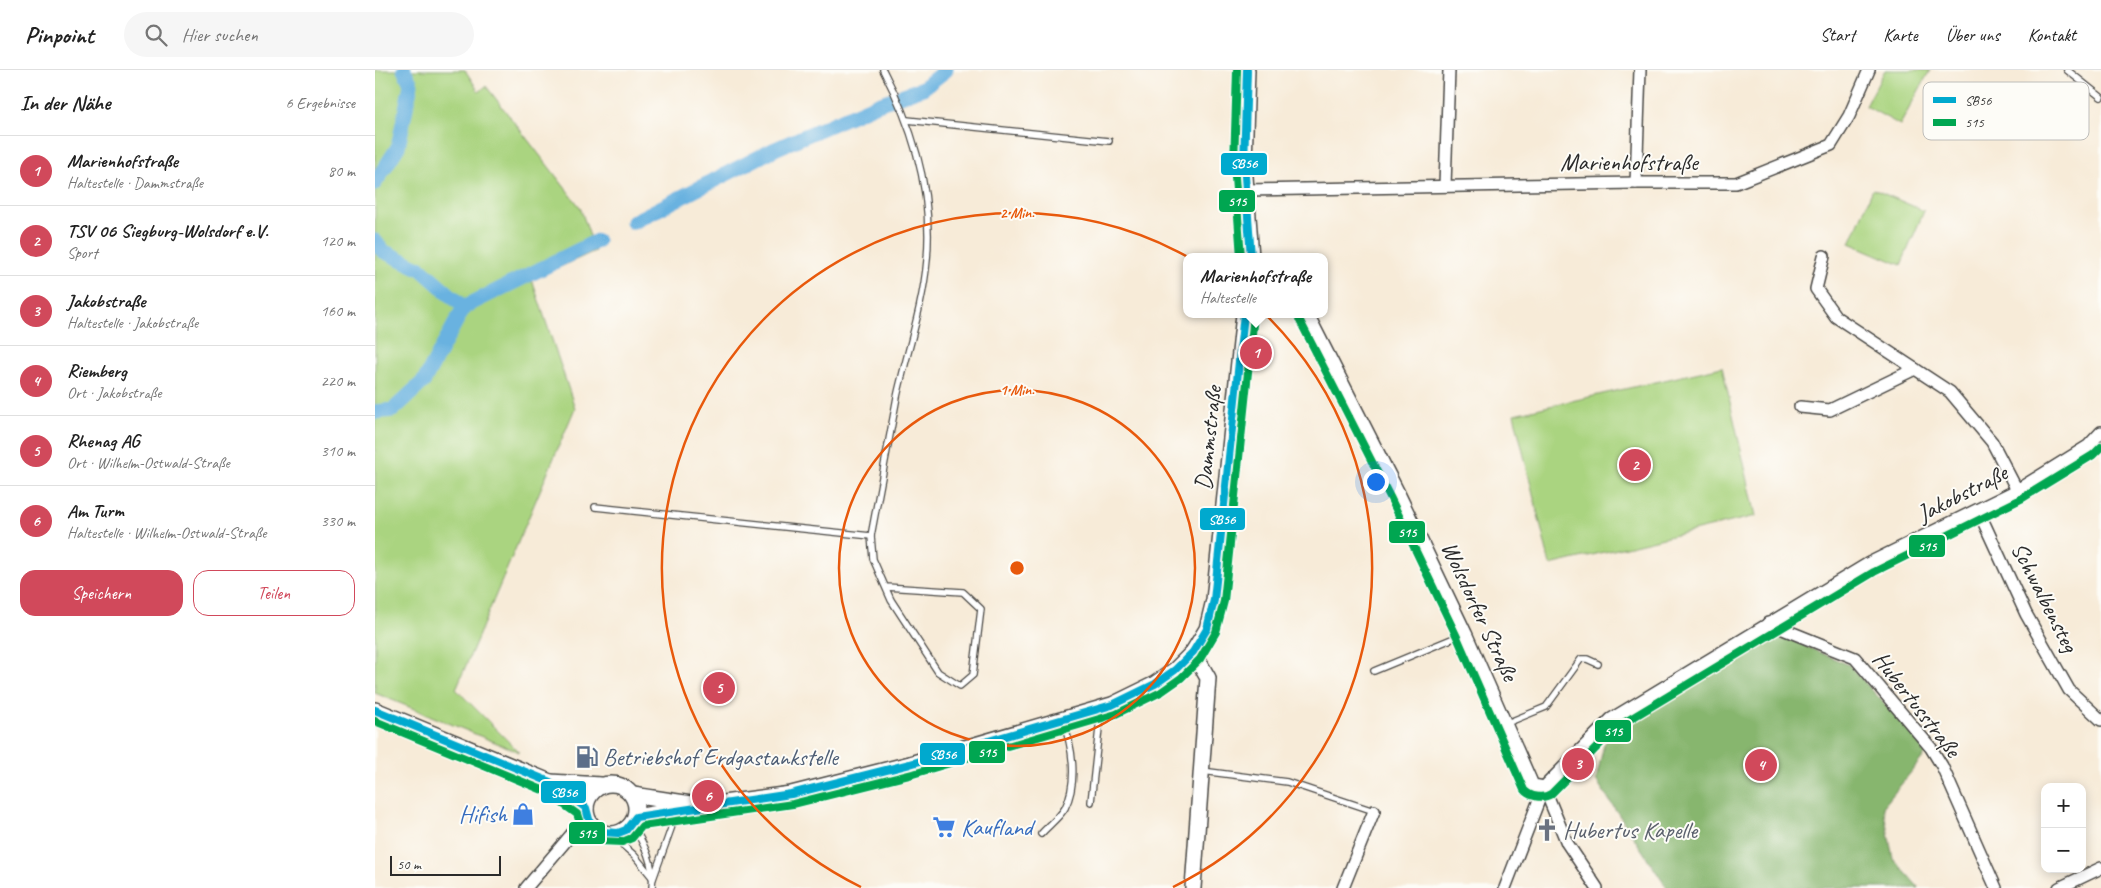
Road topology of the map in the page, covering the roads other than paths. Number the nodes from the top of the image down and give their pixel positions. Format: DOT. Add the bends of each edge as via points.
graph roads {
  1 [pos="883,70"];
  2 [pos="1247,70"];
  3 [pos="1449,70"];
  4 [pos="1640,70"];
  5 [pos="1869,70"];
  6 [pos="2067,70"];
  7 [pos="2082,82"];
  8 [pos="2089,87"];
  9 [pos="2101,97"];
  10 [pos="907,120"];
  11 [pos="1109,141"];
  12 [pos="1636,182"];
  13 [pos="1445,185"];
  14 [pos="1245,190"];
  15 [pos="1251,253"];
  16 [pos="1824,256"];
  17 [pos="1244,318"];
  18 [pos="1310,318"];
  19 [pos="1915,369"];
  20 [pos="1800,407"];
  21 [pos="2101,432"];
  22 [pos="2017,490"];
  23 [pos="595,507"];
  24 [pos="1978,510"];
  25 [pos="871,536"];
  26 [pos="886,587"];
  27 [pos="1768,623"];
  28 [pos="1466,633"];
  29 [pos="1193,652"];
  30 [pos="1598,664"];
  31 [pos="1374,671"];
  32 [pos="1101,708"];
  33 [pos="375,710"];
  34 [pos="1061,719"];
  35 [pos="2101,720"];
  36 [pos="1507,723"];
  37 [pos="1202,771"];
  38 [pos="550,782"];
  39 [pos="601,785"];
  40 [pos="1544,787"];
  41 [pos="633,795"];
  42 [pos="1091,802"];
  43 [pos="700,806"];
  44 [pos="681,809"];
  45 [pos="586,812"];
  46 [pos="1374,812"];
  47 [pos="634,821"];
  48 [pos="609,834"];
  49 [pos="1041,834"];
  50 [pos="2101,868"];
  51 [pos="653,879"];
  52 [pos="526,888"];
  53 [pos="652,888"];
  54 [pos="1193,888"];
  55 [pos="1343,888"];
  56 [pos="1505,888"];
  57 [pos="1597,888"];
  58 [pos="1997,888"];
  59 [pos="2059,888"];
  1 -- 10 [label="lane"];
  2 -- 14 [label="street"];
  3 -- 13 [label="street"];
  4 -- 12 [label="street"];
  5 -- 12 [label="street, Marienhofstraße" via="1849,116 1831,145 1736,183"];
  6 -- 7 [label="lane"];
  8 -- 9 [label="lane"];
  10 -- 11 [label="lane"];
  10 -- 25 [label="lane" via="927,202 927,261"];
  12 -- 13 [label="street, Marienhofstraße"];
  13 -- 14 [label="street, Marienhofstraße"];
  14 -- 15 [label="street"];
  16 -- 19 [label="street" via="1817,289 1836,317"];
  17 -- 29 [label="street, Dammstraße" via="1214,600 1207,630"];
  18 -- 28 [label="street, Wolsdorfer Straße"];
  19 -- 20 [label="street" via="1830,410"];
  19 -- 22 [label="street" via="1950,392 1992,442"];
  21 -- 22 [label="street, Jakobstraße" via="2088,446"];
  22 -- 24 [label="street, Jakobstraße"];
  23 -- 25 [label="lane"];
  24 -- 27 [label="street, Jakobstraße" via="1869,563"];
  24 -- 35 [label="street, Schwalbensteg" via="2026,614 2069,690"];
  25 -- 26 [label="lane" via="873,559"];
  26 -- 26 [label="lane" via="937,672 960,686 973,675 981,609 963,592"];
  27 -- 40 [label="street, Jakobstraße" via="1611,719"];
  27 -- 58 [label="street, Hubertusstraße" via="1855,658 1931,748"];
  28 -- 31 [label="lane"];
  28 -- 36 [label="street, Wolsdorfer Straße"];
  29 -- 32 [label="street, Dammstraße" via="1155,684"];
  29 -- 37 [label="street" via="1208,678"];
  30 -- 36 [label="lane" via="1587,658 1581,659 1546,707"];
  32 -- 34 [label="street, Dammstraße"];
  32 -- 42 [label="lane"];
  33 -- 38 [label="street"];
  34 -- 43 [label="street, Dammstraße" via="910,764 791,794"];
  34 -- 49 [label="lane" via="1071,748 1073,778 1065,808"];
  36 -- 40 [label="street, Wolsdorfer Straße" via="1533,785"];
  37 -- 46 [label="lane" via="1287,782"];
  37 -- 54 [label="street"];
  38 -- 39 [label="street"];
  38 -- 45 [label="street"];
  39 -- 41 [label="street" via="615,783"];
  39 -- 45 [label="street" via="590,794"];
  40 -- 56 [label="street"];
  40 -- 57 [label="street" via="1567,843"];
  41 -- 43 [label="street"];
  41 -- 47 [label="street" via="637,810"];
  43 -- 44 [label="street, Dammstraße"];
  44 -- 47 [label="street, Dammstraße"];
  44 -- 51 [label="lane"];
  45 -- 48 [label="street" via="595,828"];
  45 -- 52 [label="street"];
  46 -- 55 [label="street"];
  47 -- 48 [label="street" via="626,830"];
  47 -- 51 [label="lane" via="644,843"];
  48 -- 51 [label="lane" via="634,855"];
  50 -- 59 [label="street"];
  51 -- 53 [label="lane"];
}
